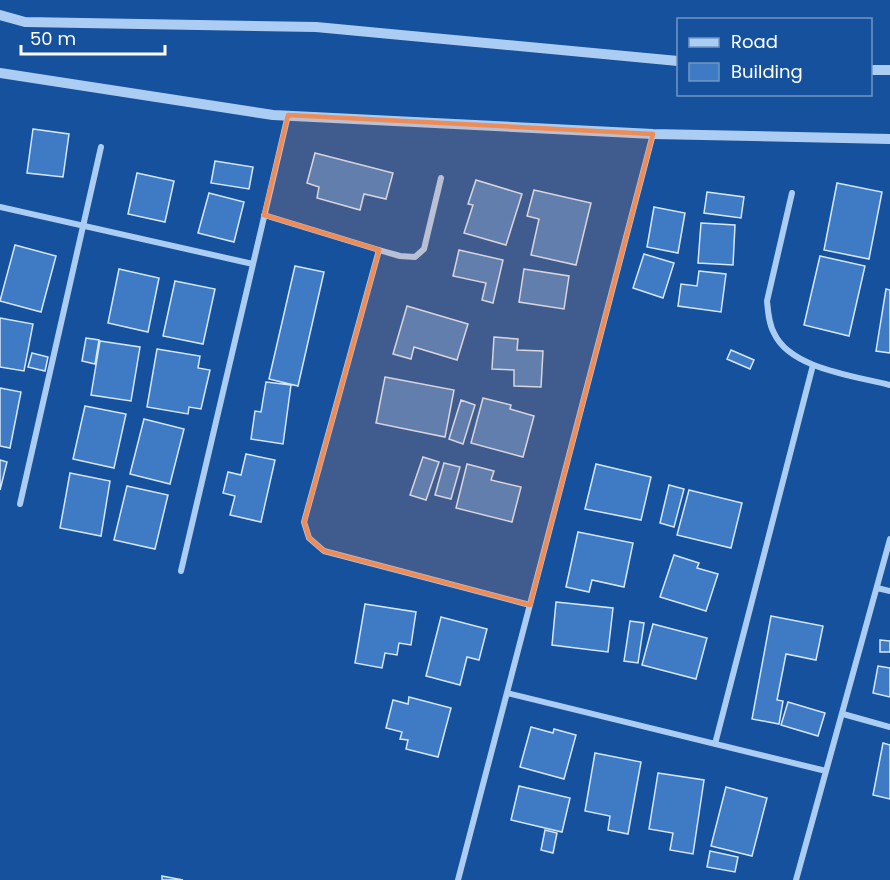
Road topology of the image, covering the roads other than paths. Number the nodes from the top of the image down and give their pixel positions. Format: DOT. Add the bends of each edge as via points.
graph roads {
  1 [pos="0,15"];
  2 [pos="677,61"];
  3 [pos="872,69"];
  4 [pos="890,70"];
  5 [pos="0,73"];
  6 [pos="288,115"];
  7 [pos="653,134"];
  8 [pos="890,140"];
  9 [pos="101,147"];
  10 [pos="441,178"];
  11 [pos="792,193"];
  12 [pos="0,207"];
  13 [pos="264,215"];
  14 [pos="83,226"];
  15 [pos="379,250"];
  16 [pos="253,264"];
  17 [pos="813,365"];
  18 [pos="890,385"];
  19 [pos="20,504"];
  20 [pos="890,539"];
  21 [pos="181,571"];
  22 [pos="877,588"];
  23 [pos="890,591"];
  24 [pos="530,605"];
  25 [pos="507,693"];
  26 [pos="843,714"];
  27 [pos="890,727"];
  28 [pos="715,744"];
  29 [pos="826,771"];
  30 [pos="458,880"];
  31 [pos="796,880"];
  1 -- 2 [label="street" via="25,22 316,27"];
  3 -- 4 [label="street"];
  5 -- 6 [label="street"];
  6 -- 7 [label="street"];
  6 -- 13 [label="street"];
  7 -- 8 [label="street"];
  7 -- 24 [label="street"];
  9 -- 14 [label="street"];
  10 -- 15 [label="street" via="424,249 415,257"];
  11 -- 17 [label="street" via="767,301 774,334 786,351"];
  12 -- 14 [label="street"];
  13 -- 15 [label="street"];
  13 -- 16 [label="street"];
  14 -- 16 [label="street"];
  14 -- 19 [label="street"];
  15 -- 24 [label="street" via="304,522 309,538 324,551"];
  16 -- 21 [label="street"];
  17 -- 18 [label="street"];
  17 -- 28 [label="street"];
  20 -- 22 [label="street"];
  22 -- 23 [label="street"];
  22 -- 26 [label="street"];
  24 -- 25 [label="street"];
  25 -- 28 [label="street"];
  25 -- 30 [label="street"];
  26 -- 27 [label="street"];
  26 -- 29 [label="street"];
  28 -- 29 [label="street"];
  29 -- 31 [label="street"];
}
